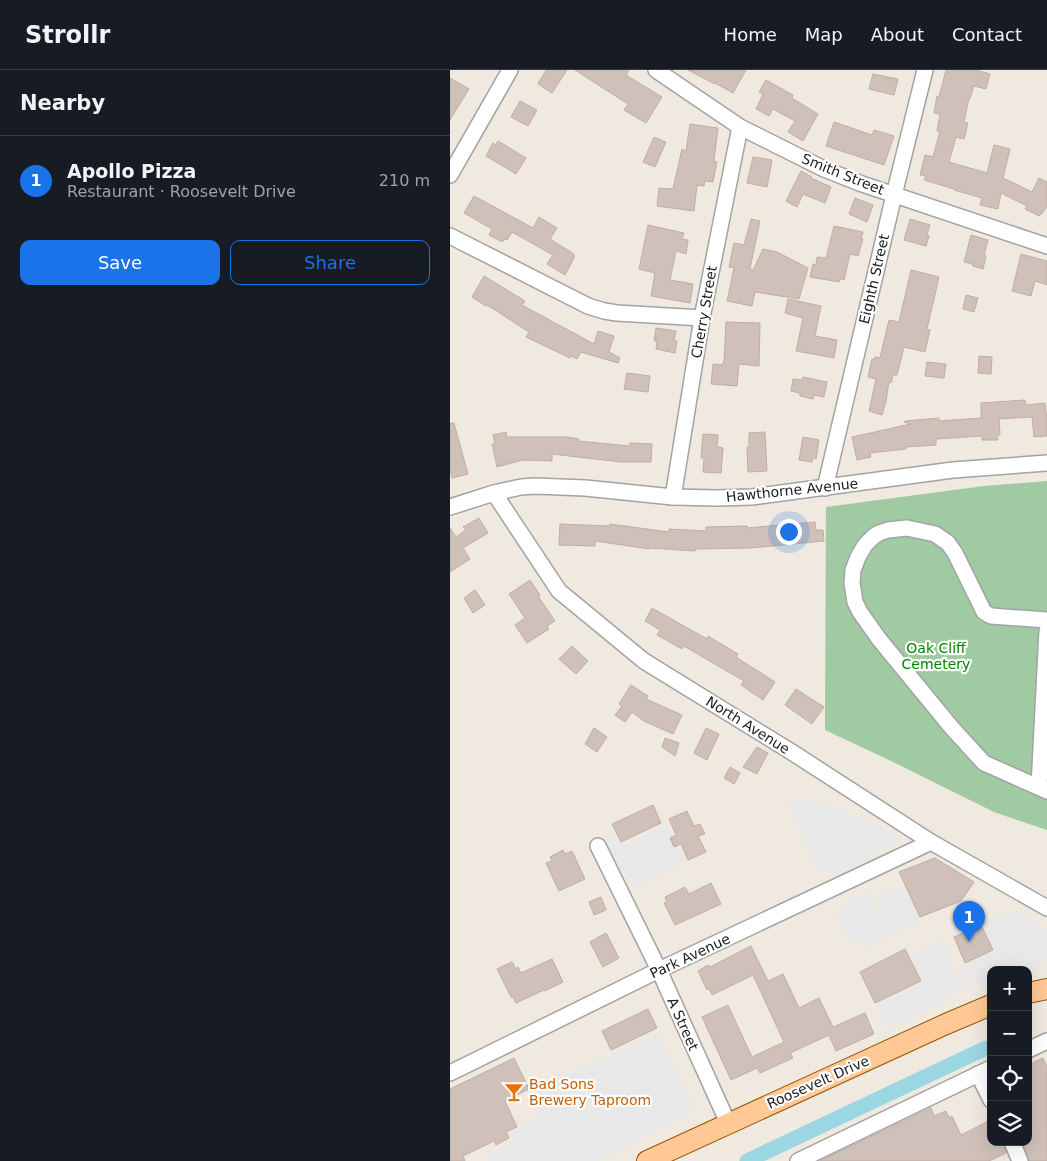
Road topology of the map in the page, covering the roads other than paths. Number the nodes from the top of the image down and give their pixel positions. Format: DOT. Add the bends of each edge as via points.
graph roads {
  1 [pos="510,70"];
  2 [pos="656,70"];
  3 [pos="925,70"];
  4 [pos="740,128"];
  5 [pos="450,174"];
  6 [pos="894,195"];
  7 [pos="450,236"];
  8 [pos="1047,246"];
  9 [pos="702,318"];
  10 [pos="1047,463"];
  11 [pos="825,488"];
  12 [pos="494,493"];
  13 [pos="673,497"];
  14 [pos="450,507"];
  15 [pos="1047,620"];
  16 [pos="1047,631"];
  17 [pos="1046,672"];
  18 [pos="1043,789"];
  19 [pos="931,842"];
  20 [pos="598,846"];
  21 [pos="1047,908"];
  22 [pos="659,970"];
  23 [pos="1047,988"];
  24 [pos="1032,992"];
  25 [pos="987,1007"];
  26 [pos="1047,1041"];
  27 [pos="1032,1048"];
  28 [pos="984,1071"];
  29 [pos="450,1073"];
  30 [pos="987,1083"];
  31 [pos="728,1123"];
  32 [pos="1014,1146"];
  33 [pos="670,1156"];
  34 [pos="647,1161"];
  35 [pos="798,1161"];
  36 [pos="1020,1161"];
  1 -- 5 [label="street"];
  2 -- 4 [label="street, Smith Street"];
  3 -- 6 [label="street, Eighth Street"];
  4 -- 6 [label="street, Smith Street" via="824,169"];
  4 -- 9 [label="street, Cherry Street"];
  6 -- 8 [label="street, Smith Street"];
  6 -- 11 [label="street, Eighth Street"];
  7 -- 9 [label="street" via="588,306 617,313"];
  9 -- 13 [label="street, Cherry Street"];
  10 -- 11 [label="street, Hawthorne Avenue" via="953,470"];
  11 -- 13 [label="street, Hawthorne Avenue" via="752,497"];
  12 -- 13 [label="street, Hawthorne Avenue" via="535,486"];
  12 -- 14 [label="street, Hawthorne Avenue"];
  12 -- 19 [label="street, North Avenue" via="559,591 644,661"];
  15 -- 18 [label="street" via="991,616 984,612 952,548 935,534 907,528 879,533 865,545 853,570 853,592 860,612 952,728 984,763"];
  16 -- 17 [label="street"];
  17 -- 18 [label="street"];
  19 -- 21 [label="street, North Avenue"];
  19 -- 22 [label="street, Park Avenue"];
  20 -- 22 [label="street, A Street"];
  22 -- 29 [label="street, Park Avenue"];
  22 -- 31 [label="street, A Street"];
  23 -- 24 [label="main road"];
  25 -- 31 [label="main road, Roosevelt Drive"];
  26 -- 27 [label="street"];
  28 -- 30 [label="street"];
  28 -- 35 [label="street"];
  31 -- 33 [label="main road, Roosevelt Drive"];
  32 -- 36 [label="street"];
  33 -- 34 [label="main road, Roosevelt Drive"];
}
